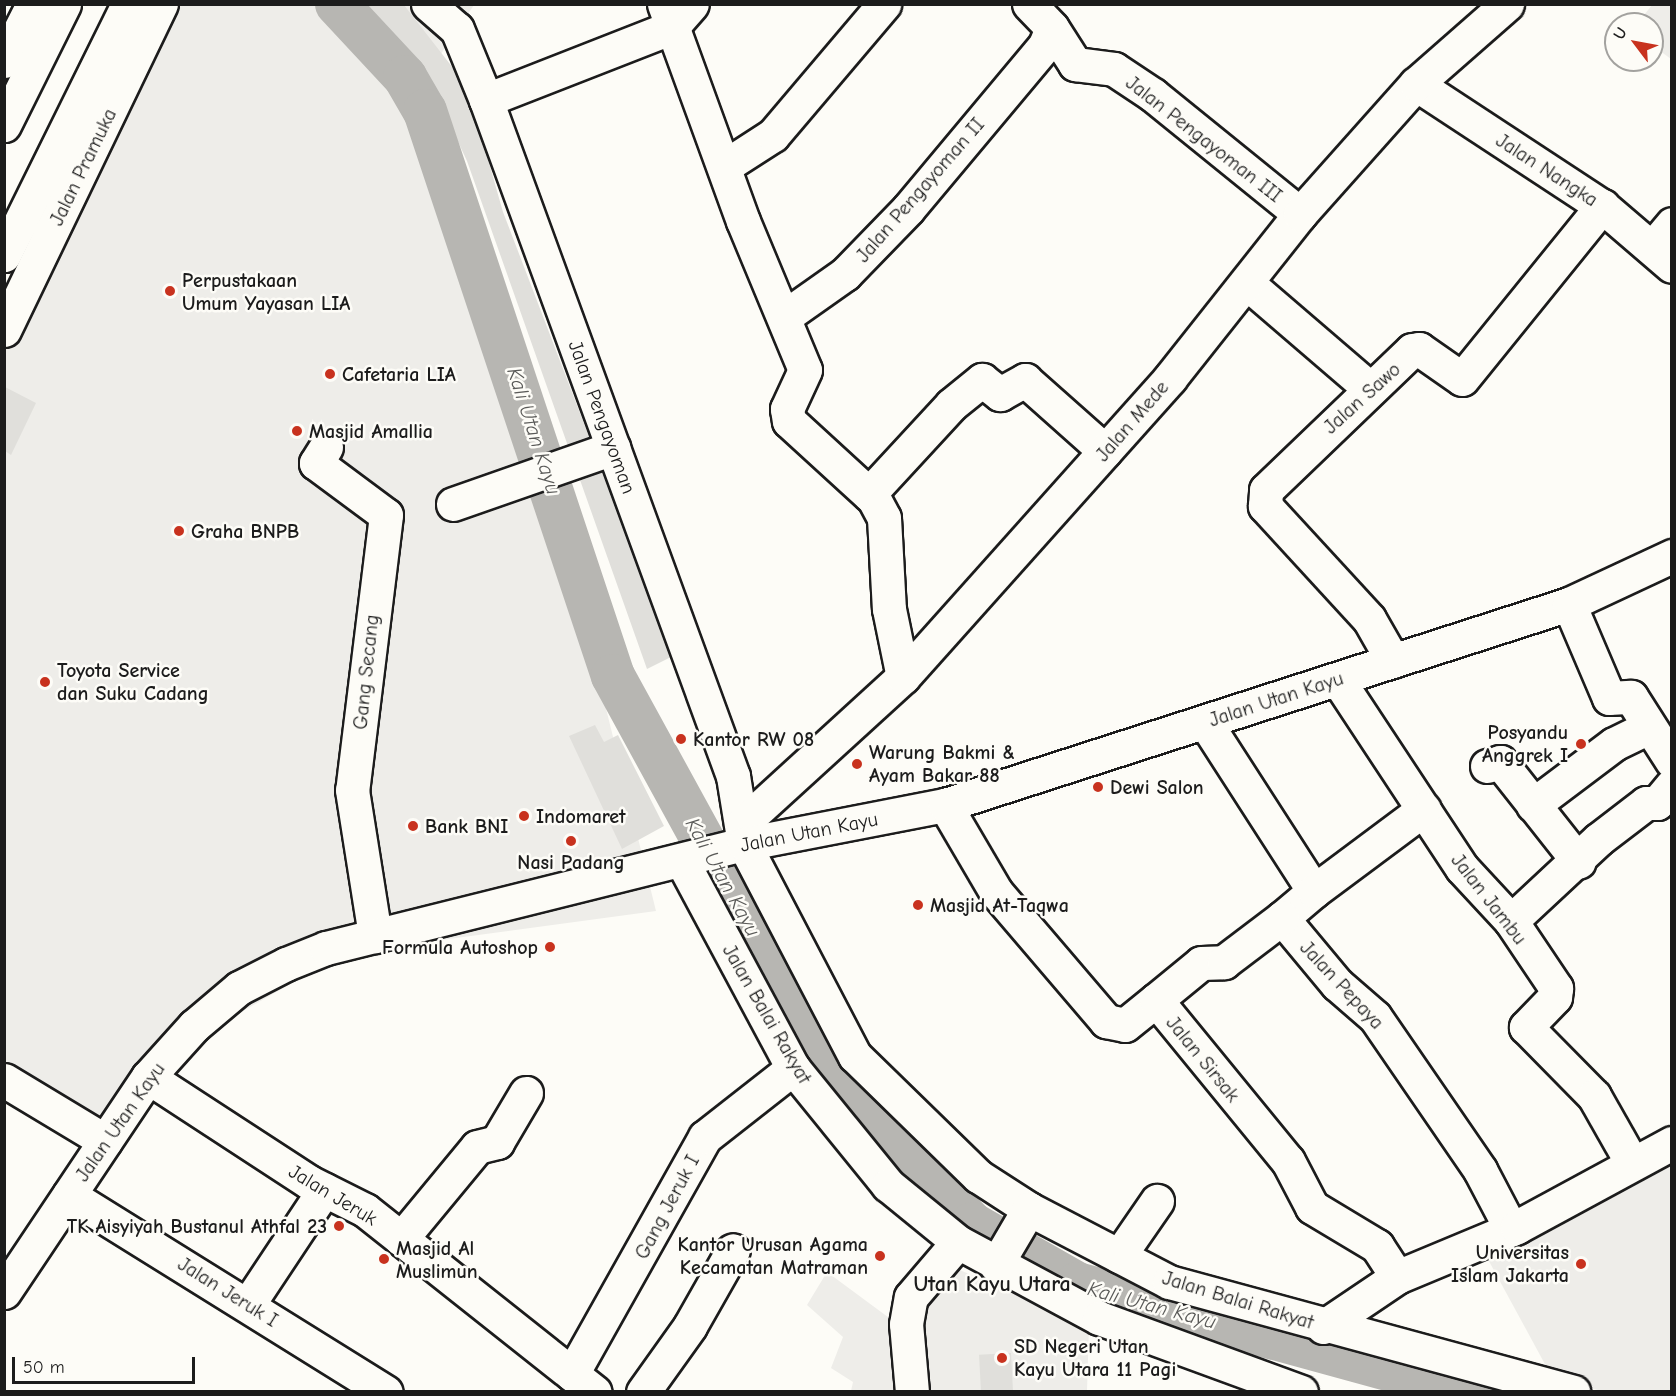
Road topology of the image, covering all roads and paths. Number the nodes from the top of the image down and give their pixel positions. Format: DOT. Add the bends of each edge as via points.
graph roads {
  1 [pos="33,4"];
  2 [pos="64,4"];
  3 [pos="128,4"];
  4 [pos="161,4"];
  5 [pos="428,4"];
  6 [pos="884,4"];
  7 [pos="1507,4"];
  8 [pos="1036,11"];
  9 [pos="676,12"];
  10 [pos="4,61"];
  11 [pos="1416,84"];
  12 [pos="486,100"];
  13 [pos="4,125"];
  14 [pos="725,166"];
  15 [pos="1602,206"];
  16 [pos="1300,214"];
  17 [pos="1665,246"];
  18 [pos="4,255"];
  19 [pos="1247,283"];
  20 [pos="784,316"];
  21 [pos="4,330"];
  22 [pos="1368,387"];
  23 [pos="326,447"];
  24 [pos="613,448"];
  25 [pos="1105,451"];
  26 [pos="869,494"];
  27 [pos="453,504"];
  28 [pos="1671,556"];
  29 [pos="1569,604"];
  30 [pos="1393,661"];
  31 [pos="903,678"];
  32 [pos="1338,680"];
  33 [pos="1205,722"];
  34 [pos="1649,727"];
  35 [pos="1671,760"];
  36 [pos="1486,766"];
  37 [pos="1670,794"];
  38 [pos="945,805"];
  39 [pos="1533,805"];
  40 [pos="1424,809"];
  41 [pos="717,848"];
  42 [pos="1579,862"];
  43 [pos="1314,891"];
  44 [pos="1282,918"];
  45 [pos="1511,921"];
  46 [pos="375,936"];
  47 [pos="1156,1000"];
  48 [pos="794,1068"];
  49 [pos="148,1077"];
  50 [pos="4,1080"];
  51 [pos="526,1093"];
  52 [pos="105,1141"];
  53 [pos="1671,1143"];
  54 [pos="1632,1163"];
  55 [pos="324,1190"];
  56 [pos="69,1195"];
  57 [pos="1157,1201"];
  58 [pos="1026,1213"];
  59 [pos="1511,1229"];
  60 [pos="401,1239"];
  61 [pos="958,1242"];
  62 [pos="733,1250"];
  63 [pos="1119,1256"];
  64 [pos="999,1259"];
  65 [pos="1397,1277"];
  66 [pos="4,1292"];
  67 [pos="249,1303"];
  68 [pos="1323,1327"];
  69 [pos="583,1385"];
  70 [pos="386,1392"];
  71 [pos="643,1392"];
  72 [pos="912,1392"];
  73 [pos="1301,1392"];
  74 [pos="1573,1392"];
  1 -- 10 [label="street"];
  2 -- 13 [label="street"];
  3 -- 18 [label="street, Jalan Pramuka"];
  4 -- 21 [label="street, Jalan Pramuka"];
  5 -- 12 [label="street, Jalan Pengayoman" via="457,29"];
  6 -- 14 [label="street" via="774,135"];
  7 -- 11 [label="street, Jalan Mede"];
  8 -- 16 [label="street, Jalan Pengayoman III" via="1075,64 1114,69 1153,95"];
  8 -- 20 [label="street, Jalan Pengayoman II" via="1045,45 908,209 844,274"];
  9 -- 12 [label="street"];
  9 -- 14 [label="street"];
  11 -- 15 [label="street, Jalan Nangka"];
  11 -- 16 [label="street, Jalan Mede"];
  12 -- 24 [label="street, Jalan Pengayoman"];
  14 -- 20 [label="street"];
  15 -- 17 [label="street, Jalan Nangka"];
  15 -- 22 [label="street, Jalan Sawo" via="1462,379 1419,349"];
  16 -- 19 [label="street, Jalan Mede"];
  19 -- 22 [label="street"];
  19 -- 25 [label="street, Jalan Mede"];
  20 -- 26 [label="street" via="805,370 787,408 789,421"];
  22 -- 30 [label="street, Jalan Sawo" via="1266,490 1263,500 1369,619"];
  23 -- 46 [label="street, Gang Secang" via="316,463 386,515 352,790"];
  24 -- 27 [label="street"];
  24 -- 41 [label="street, Jalan Pengayoman" via="733,776"];
  25 -- 26 [label="street" via="1025,380 1000,394 982,380 951,405"];
  25 -- 31 [label="street, Jalan Mede"];
  26 -- 31 [label="street" via="884,518 889,609"];
  28 -- 29 [label="street, Jalan Utan Kayu"];
  29 -- 30 [label="street, Jalan Utan Kayu"];
  29 -- 34 [label="street" via="1609,698 1631,697"];
  30 -- 32 [label="street, Jalan Utan Kayu"];
  31 -- 41 [label="street, Jalan Mede"];
  32 -- 33 [label="street, Jalan Utan Kayu"];
  32 -- 40 [label="street, Jalan Jambu"];
  33 -- 38 [label="street, Jalan Utan Kayu"];
  33 -- 43 [label="street"];
  34 -- 35 [label="street"];
  34 -- 39 [label="street" via="1614,744"];
  36 -- 39 [label="street" via="1500,762"];
  37 -- 42 [label="street" via="1625,817"];
  38 -- 41 [label="street, Jalan Utan Kayu"];
  38 -- 47 [label="street, Jalan Sirsak" via="996,892 1106,1021 1125,1026"];
  39 -- 42 [label="street"];
  40 -- 43 [label="street"];
  40 -- 45 [label="street, Jalan Jambu" via="1462,868"];
  41 -- 46 [label="street, Jalan Utan Kayu"];
  41 -- 48 [label="street, Jalan Balai Rakyat"];
  41 -- 58 [label="street, Jalan Balai Rakyat" via="855,1056 945,1146"];
  42 -- 45 [label="street"];
  43 -- 44 [label="street"];
  44 -- 47 [label="street" via="1224,962 1201,963"];
  44 -- 59 [label="street, Jalan Pepaya" via="1337,984 1375,1017 1480,1170"];
  45 -- 54 [label="street, Jalan Jambu" via="1557,992 1526,1027 1594,1096"];
  46 -- 49 [label="street, Jalan Utan Kayu" via="286,964 239,988 194,1026"];
  47 -- 65 [label="street, Jalan Sirsak" via="1288,1161 1312,1207 1377,1246"];
  48 -- 61 [label="street, Jalan Balai Rakyat" via="888,1185"];
  48 -- 69 [label="street, Gang Jeruk I" via="705,1137"];
  49 -- 52 [label="street, Jalan Utan Kayu"];
  49 -- 55 [label="street, Jalan Jeruk"];
  50 -- 52 [label="street"];
  51 -- 60 [label="street" via="497,1142 477,1147"];
  52 -- 56 [label="street, Jalan Utan Kayu"];
  53 -- 54 [label="street, Jalan Balai Rakyat"];
  54 -- 59 [label="street, Jalan Balai Rakyat"];
  55 -- 60 [label="street, Jalan Jeruk" via="365,1210"];
  55 -- 67 [label="street"];
  56 -- 66 [label="street, Jalan Utan Kayu"];
  56 -- 67 [label="street, Jalan Jeruk I"];
  57 -- 63 [label="street"];
  58 -- 63 [label="street, Jalan Balai Rakyat"];
  58 -- 64 [label="street"];
  59 -- 65 [label="street, Jalan Balai Rakyat"];
  60 -- 69 [label="street, Jalan Jeruk"];
  61 -- 64 [label="street, Jalan Balai Rakyat"];
  61 -- 72 [label="street" via="911,1297 906,1324"];
  62 -- 71 [label="street" via="690,1326"];
  63 -- 68 [label="street, Jalan Balai Rakyat" via="1169,1282"];
  64 -- 73 [label="street, Jalan Balai Rakyat" via="1099,1318"];
  65 -- 68 [label="street, Jalan Balai Rakyat"];
  67 -- 70 [label="street, Jalan Jeruk I"];
  68 -- 74 [label="street, Jalan Balai Rakyat"];
}
